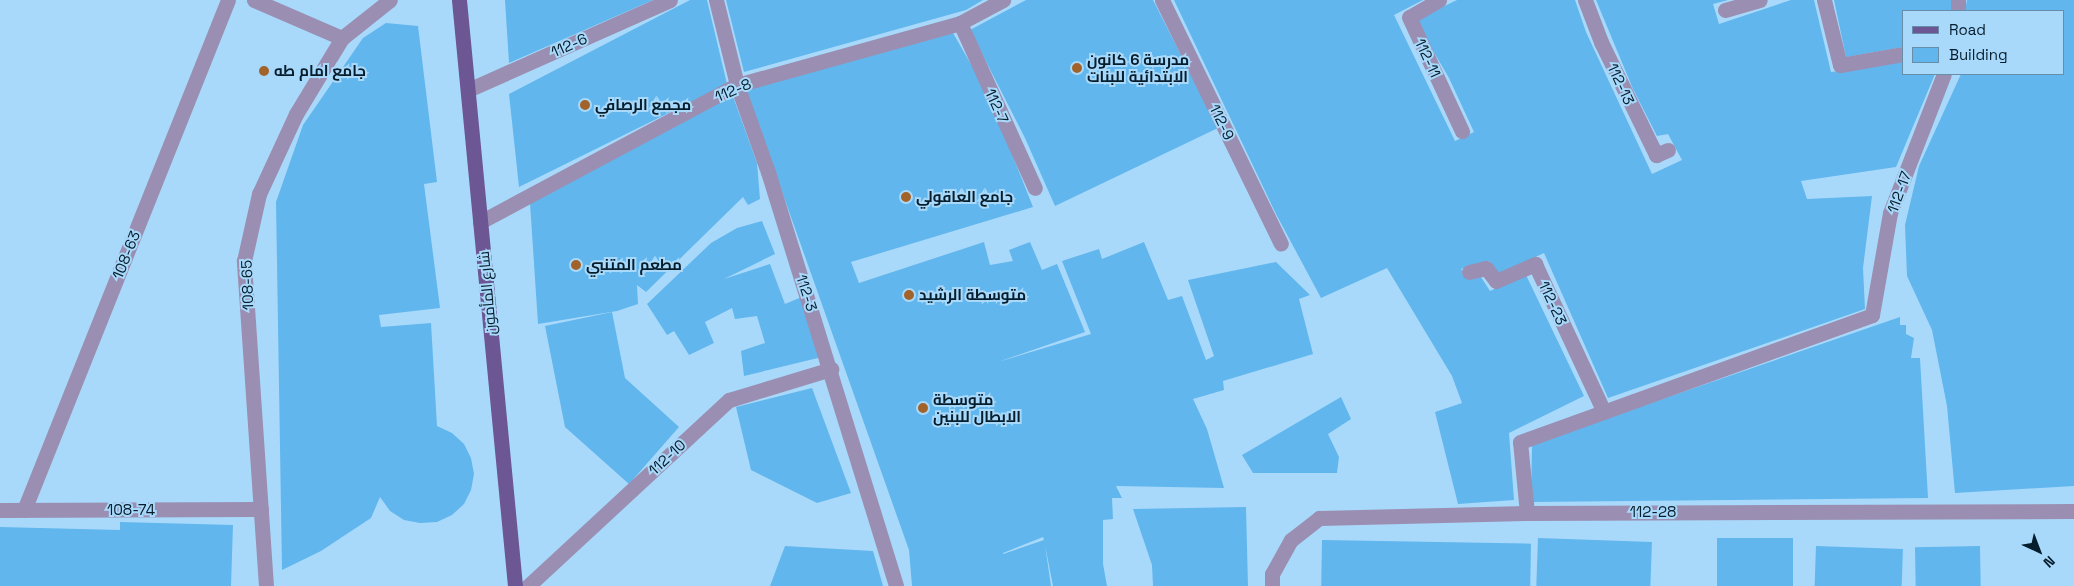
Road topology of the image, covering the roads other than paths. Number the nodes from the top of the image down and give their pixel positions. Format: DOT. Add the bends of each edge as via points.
graph roads {
  1 [pos="228,0"];
  2 [pos="254,0"];
  3 [pos="390,0"];
  4 [pos="459,0"];
  5 [pos="670,0"];
  6 [pos="716,0"];
  7 [pos="1002,0"];
  8 [pos="1162,0"];
  9 [pos="1439,0"];
  10 [pos="1585,0"];
  11 [pos="1760,0"];
  12 [pos="1824,0"];
  13 [pos="1725,10"];
  14 [pos="960,23"];
  15 [pos="342,38"];
  16 [pos="1902,54"];
  17 [pos="1944,75"];
  18 [pos="737,85"];
  19 [pos="468,90"];
  20 [pos="1462,131"];
  21 [pos="1668,150"];
  22 [pos="1035,188"];
  23 [pos="480,222"];
  24 [pos="1281,244"];
  25 [pos="1468,272"];
  26 [pos="831,369"];
  27 [pos="1604,412"];
  28 [pos="261,509"];
  29 [pos="0,510"];
  30 [pos="24,510"];
  31 [pos="2074,511"];
  32 [pos="1527,513"];
  33 [pos="266,586"];
  34 [pos="515,586"];
  35 [pos="528,586"];
  36 [pos="896,586"];
  37 [pos="1272,586"];
  1 -- 30 [label="lane, 108-63"];
  2 -- 15 [label="lane"];
  3 -- 15 [label="lane, 108-65"];
  4 -- 19 [label="main road, شارع المأمون"];
  5 -- 19 [label="lane, 112-6"];
  6 -- 18 [label="lane, 112-3"];
  7 -- 14 [label="lane, 112-8"];
  8 -- 24 [label="lane, 112-9"];
  9 -- 20 [label="lane, 112-11" via="1409,17"];
  10 -- 21 [label="lane, 112-13" via="1601,42 1656,155"];
  11 -- 13 [label="lane"];
  12 -- 16 [label="lane" via="1840,65"];
  14 -- 18 [label="lane, 112-8"];
  14 -- 22 [label="lane, 112-7"];
  15 -- 28 [label="lane, 108-65" via="296,114 259,194 244,261"];
  17 -- 27 [label="lane, 112-17" via="1890,213 1872,315"];
  18 -- 23 [label="lane, 112-8"];
  18 -- 26 [label="lane, 112-3"];
  19 -- 23 [label="main road, شارع المأمون"];
  23 -- 34 [label="main road, شارع المأمون"];
  25 -- 27 [label="lane, 112-23" via="1486,268 1496,281 1535,264"];
  26 -- 35 [label="lane, 112-10" via="729,400"];
  26 -- 36 [label="lane, 112-3"];
  27 -- 32 [label="lane" via="1520,442"];
  28 -- 30 [label="lane, 108-74"];
  28 -- 33 [label="lane, 108-65"];
  29 -- 30 [label="lane, 108-74"];
  31 -- 32 [label="lane, 112-28"];
  32 -- 37 [label="lane, 112-28" via="1320,518 1291,540 1272,574"];
}
